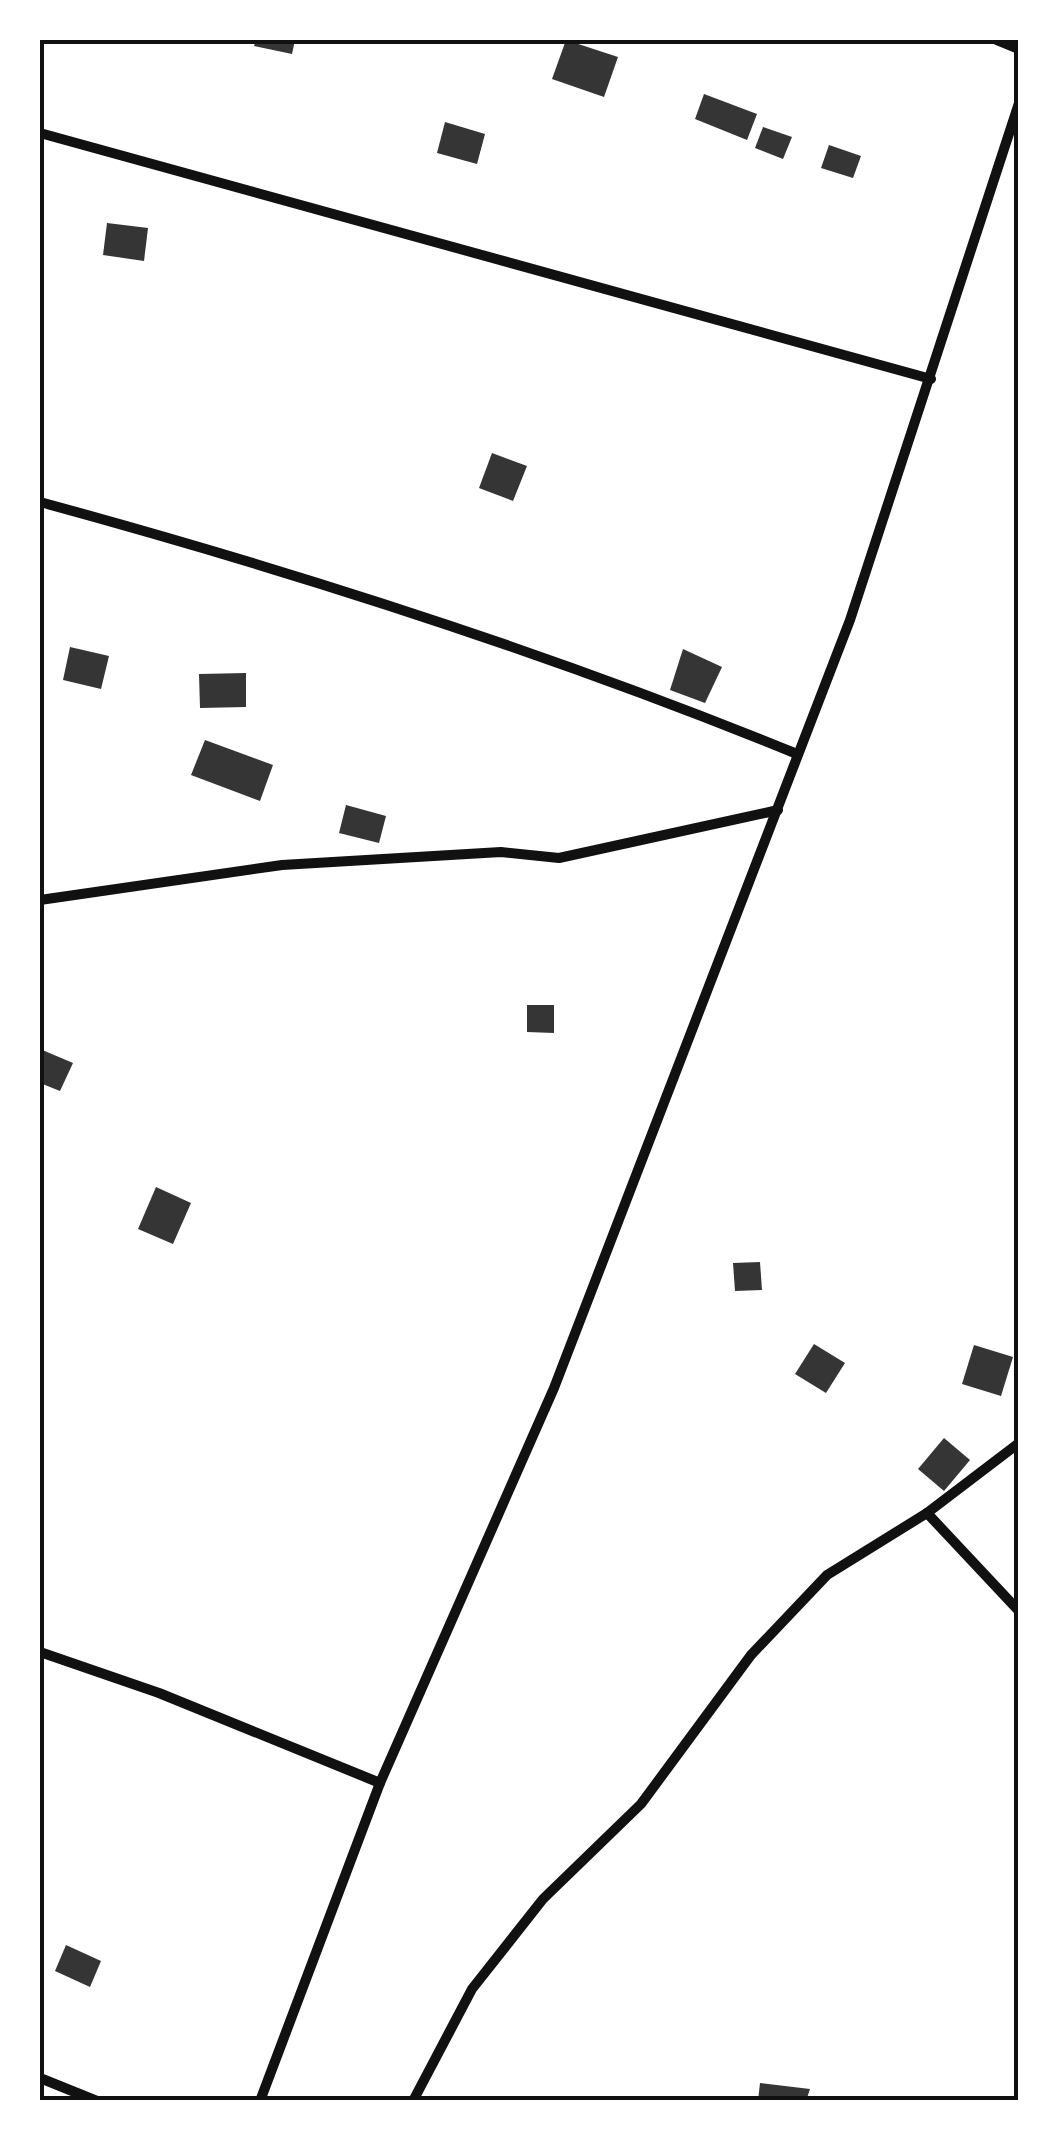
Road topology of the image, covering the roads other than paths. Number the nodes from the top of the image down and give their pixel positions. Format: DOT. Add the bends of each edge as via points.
graph roads {
  1 [pos="997,40"];
  2 [pos="1019,49"];
  3 [pos="1019,103"];
  4 [pos="40,133"];
  5 [pos="931,378"];
  6 [pos="40,502"];
  7 [pos="796,754"];
  8 [pos="778,810"];
  9 [pos="40,900"];
  10 [pos="1019,1443"];
  11 [pos="927,1513"];
  12 [pos="1019,1611"];
  13 [pos="40,1652"];
  14 [pos="380,1783"];
  15 [pos="40,2078"];
  16 [pos="97,2101"];
  17 [pos="260,2101"];
  18 [pos="413,2101"];
  1 -- 2 [label="street"];
  3 -- 5 [label="street"];
  4 -- 5 [label="street"];
  5 -- 7 [label="street" via="850,620"];
  6 -- 7 [label="street" via="441,622"];
  7 -- 8 [label="street"];
  8 -- 9 [label="street" via="559,858 502,852 282,865"];
  8 -- 14 [label="street" via="554,1388"];
  10 -- 11 [label="street"];
  11 -- 12 [label="street"];
  11 -- 18 [label="street" via="827,1575 751,1655 641,1804 543,1899 472,1989"];
  13 -- 14 [label="street"];
  14 -- 17 [label="street"];
  15 -- 16 [label="street"];
}
